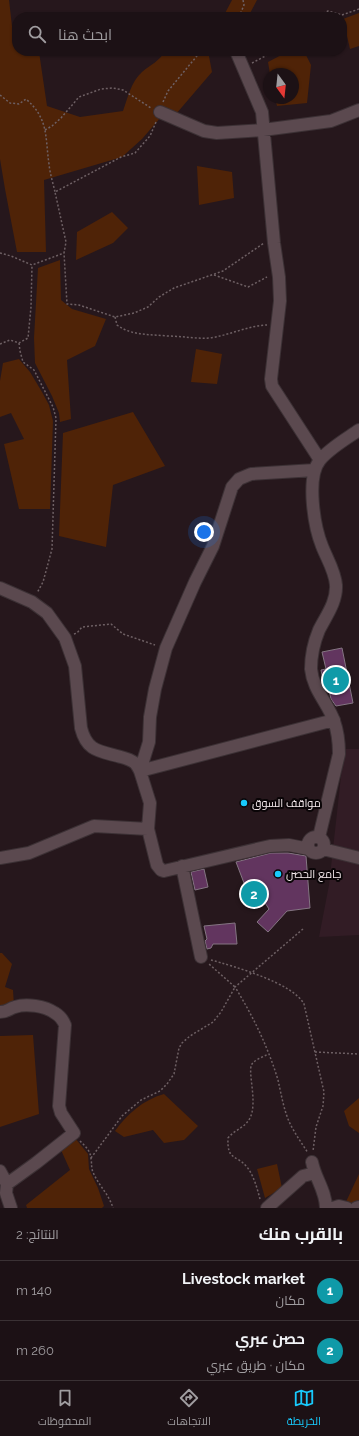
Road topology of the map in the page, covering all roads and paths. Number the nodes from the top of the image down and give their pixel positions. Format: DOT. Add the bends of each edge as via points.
graph roads {
  1 [pos="243,0"];
  2 [pos="359,8"];
  3 [pos="241,12"];
  4 [pos="347,13"];
  5 [pos="197,56"];
  6 [pos="238,56"];
  7 [pos="265,56"];
  8 [pos="243,67"];
  9 [pos="0,95"];
  10 [pos="359,110"];
  11 [pos="160,112"];
  12 [pos="46,130"];
  13 [pos="264,130"];
  14 [pos="55,192"];
  15 [pos="274,236"];
  16 [pos="0,253"];
  17 [pos="64,253"];
  18 [pos="32,265"];
  19 [pos="278,272"];
  20 [pos="214,275"];
  21 [pos="115,317"];
  22 [pos="277,325"];
  23 [pos="19,343"];
  24 [pos="0,344"];
  25 [pos="359,430"];
  26 [pos="317,465"];
  27 [pos="0,588"];
  28 [pos="32,602"];
  29 [pos="65,638"];
  30 [pos="166,648"];
  31 [pos="334,720"];
  32 [pos="140,771"];
  33 [pos="148,829"];
  34 [pos="312,842"];
  35 [pos="0,858"];
  36 [pos="359,858"];
  37 [pos="182,866"];
  38 [pos="303,929"];
  39 [pos="201,957"];
  40 [pos="252,972"];
  41 [pos="235,987"];
  42 [pos="0,1012"];
  43 [pos="315,1052"];
  44 [pos="268,1054"];
  45 [pos="359,1054"];
  46 [pos="74,1133"];
  47 [pos="91,1158"];
  48 [pos="314,1168"];
  49 [pos="0,1171"];
  50 [pos="7,1184"];
  51 [pos="264,1205"];
  52 [pos="359,1207"];
  53 [pos="11,1208"];
  54 [pos="113,1208"];
  55 [pos="326,1208"];
  56 [pos="333,1208"];
  57 [pos="347,1208"];
  58 [pos="356,1208"];
  1 -- 3 [label="path"];
  2 -- 4 [label="path"];
  5 -- 11 [label="path" via="168,91"];
  6 -- 8 [label="street"];
  7 -- 8 [label="path"];
  8 -- 13 [label="street" via="262,112"];
  9 -- 12 [label="path" via="10,103 18,104 26,99 35,107"];
  10 -- 13 [label="street" via="331,121"];
  11 -- 12 [label="path" via="143,105 128,92 108,88 79,98"];
  11 -- 13 [label="street" via="204,131"];
  11 -- 14 [label="path" via="150,136 136,153 121,157"];
  12 -- 14 [label="path" via="49,166"];
  13 -- 15 [label="street"];
  14 -- 17 [label="path" via="66,242"];
  15 -- 19 [label="street"];
  15 -- 20 [label="path"];
  16 -- 18 [label="path"];
  17 -- 18 [label="path"];
  17 -- 21 [label="path" via="67,304 79,305"];
  18 -- 23 [label="path" via="28,338"];
  19 -- 20 [label="path" via="248,287"];
  19 -- 22 [label="street" via="280,301"];
  20 -- 21 [label="path" via="174,288 148,307 134,313"];
  21 -- 22 [label="path" via="117,325 136,334 186,338 211,338 258,326"];
  22 -- 26 [label="street" via="272,386"];
  23 -- 24 [label="path" via="10,340"];
  23 -- 28 [label="path" via="23,362 34,370 56,418 52,548 43,582"];
  25 -- 26 [label="street"];
  26 -- 30 [label="street" via="251,474 235,483 214,546"];
  26 -- 31 [label="street" via="313,488 317,528 321,545 336,579 336,587 334,602 314,645 312,669 317,691"];
  27 -- 28 [label="street"];
  28 -- 29 [label="street" via="47,613"];
  29 -- 30 [label="path" via="78,633 82,627 111,624 123,634"];
  29 -- 32 [label="street" via="75,666 84,737 91,747 125,758 135,763"];
  30 -- 32 [label="street" via="150,717 149,742"];
  31 -- 32 [label="street"];
  31 -- 34 [label="street" via="339,754"];
  32 -- 33 [label="street" via="150,803"];
  33 -- 35 [label="street" via="94,826 29,853"];
  33 -- 37 [label="street" via="159,868 164,871"];
  34 -- 36 [label="street" via="311,851 317,853 323,849"];
  34 -- 37 [label="street" via="260,847"];
  37 -- 39 [label="street"];
  38 -- 40 [label="path"];
  39 -- 40 [label="path"];
  39 -- 41 [label="path"];
  40 -- 41 [label="path"];
  40 -- 43 [label="path" via="297,994 302,1000"];
  41 -- 44 [label="path" via="248,1008"];
  41 -- 47 [label="path" via="213,1022 182,1043 174,1074 167,1084 160,1091 141,1100 122,1116"];
  42 -- 46 [label="street" via="23,1005 38,1007 54,1012 66,1025 59,1106"];
  43 -- 45 [label="path"];
  43 -- 48 [label="path" via="324,1099 314,1139"];
  44 -- 48 [label="path" via="288,1118"];
  44 -- 51 [label="path" via="256,1060 250,1070 254,1102 250,1118 228,1138 231,1156 247,1167"];
  46 -- 47 [label="path" via="89,1150"];
  46 -- 50 [label="street"];
  47 -- 54 [label="path" via="93,1173"];
  48 -- 51 [label="street"];
  48 -- 55 [label="street"];
  49 -- 50 [label="street"];
  50 -- 53 [label="street"];
  52 -- 58 [label="street"];
  56 -- 57 [label="street"];
}
